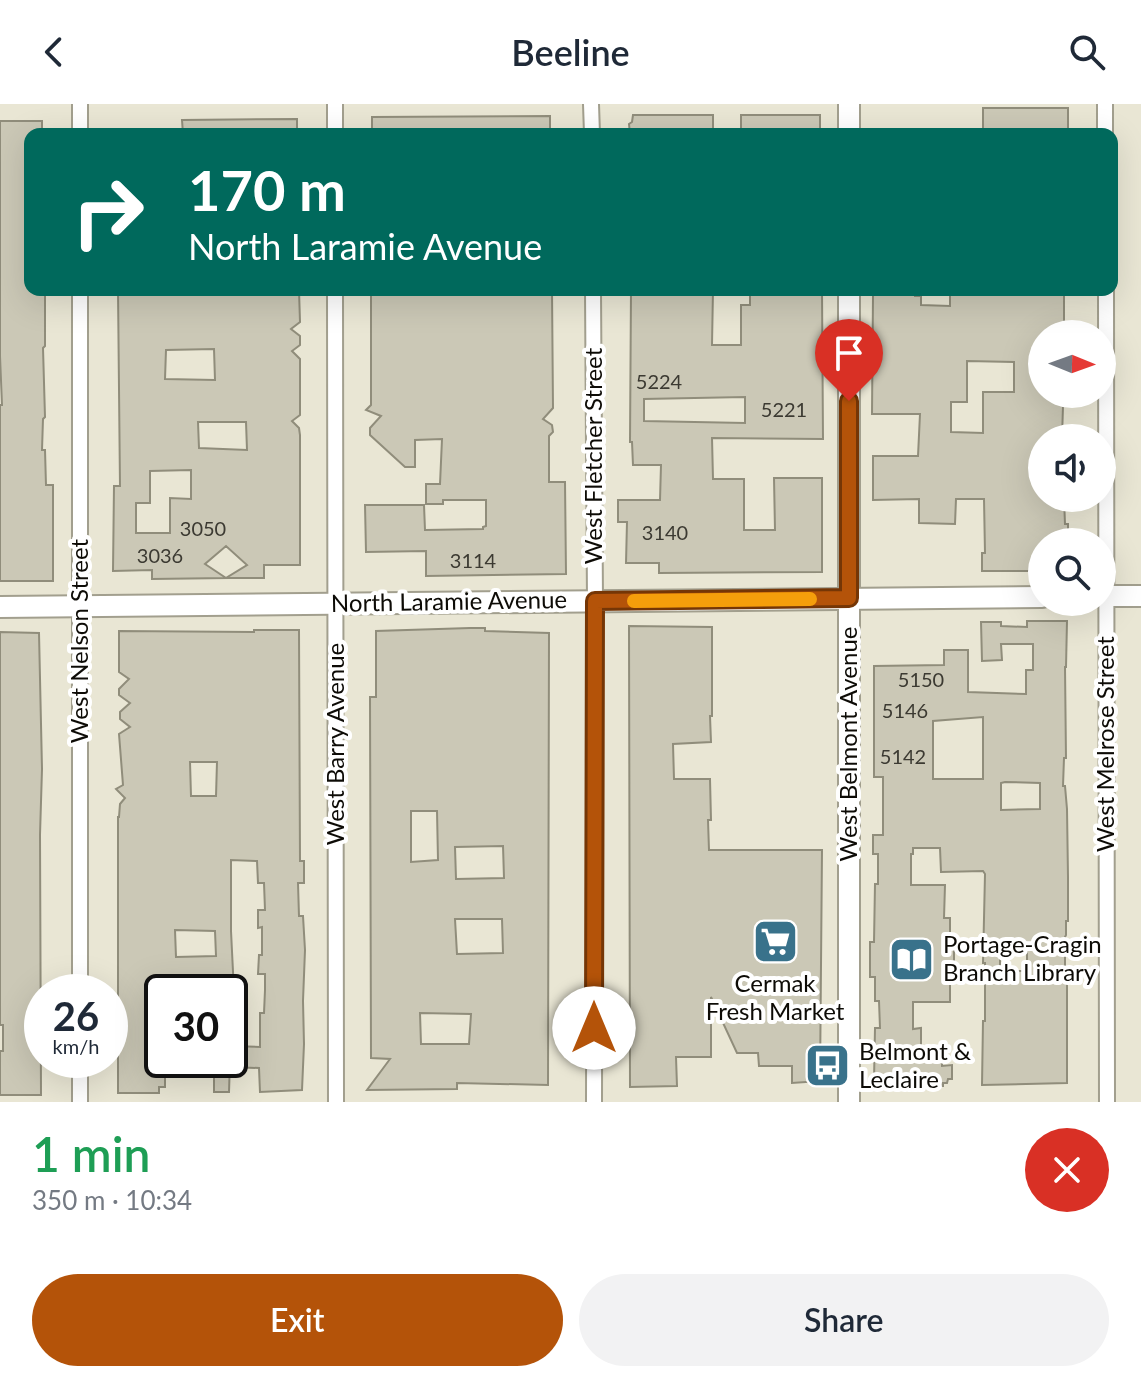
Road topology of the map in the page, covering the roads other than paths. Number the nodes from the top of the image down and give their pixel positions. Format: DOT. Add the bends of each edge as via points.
graph roads {
  1 [pos="80,104"];
  2 [pos="335,104"];
  3 [pos="591,104"];
  4 [pos="849,104"];
  5 [pos="1105,104"];
  6 [pos="80,128"];
  7 [pos="335,128"];
  8 [pos="592,128"];
  9 [pos="849,128"];
  10 [pos="1105,128"];
  11 [pos="80,296"];
  12 [pos="335,296"];
  13 [pos="593,296"];
  14 [pos="849,296"];
  15 [pos="1106,296"];
  16 [pos="1104,528"];
  17 [pos="1116,596"];
  18 [pos="1141,596"];
  19 [pos="1028,597"];
  20 [pos="849,598"];
  21 [pos="595,601"];
  22 [pos="336,604"];
  23 [pos="80,606"];
  24 [pos="0,607"];
  25 [pos="1104,616"];
  26 [pos="80,974"];
  27 [pos="80,1078"];
  28 [pos="80,1102"];
  29 [pos="336,1102"];
  30 [pos="594,1102"];
  31 [pos="849,1102"];
  32 [pos="1107,1102"];
  1 -- 6 [label="street"];
  2 -- 7 [label="street"];
  3 -- 8 [label="street"];
  4 -- 9 [label="street"];
  5 -- 10 [label="street"];
  11 -- 23 [label="street, West Nelson Street"];
  12 -- 22 [label="street, West Barry Avenue"];
  13 -- 21 [label="street, West Fletcher Street"];
  14 -- 20 [label="street, West Belmont Avenue"];
  15 -- 16 [label="street, West Melrose Street"];
  17 -- 18 [label="street"];
  19 -- 20 [label="street, North Laramie Avenue"];
  20 -- 21 [label="street, North Laramie Avenue"];
  20 -- 31 [label="street, West Belmont Avenue"];
  21 -- 22 [label="street, North Laramie Avenue"];
  21 -- 30 [label="street, West Fletcher Street"];
  22 -- 23 [label="street, North Laramie Avenue"];
  22 -- 29 [label="street, West Barry Avenue"];
  23 -- 24 [label="street, North Laramie Avenue"];
  23 -- 26 [label="street, West Nelson Street"];
  25 -- 32 [label="street, West Melrose Street"];
  27 -- 28 [label="street"];
}
